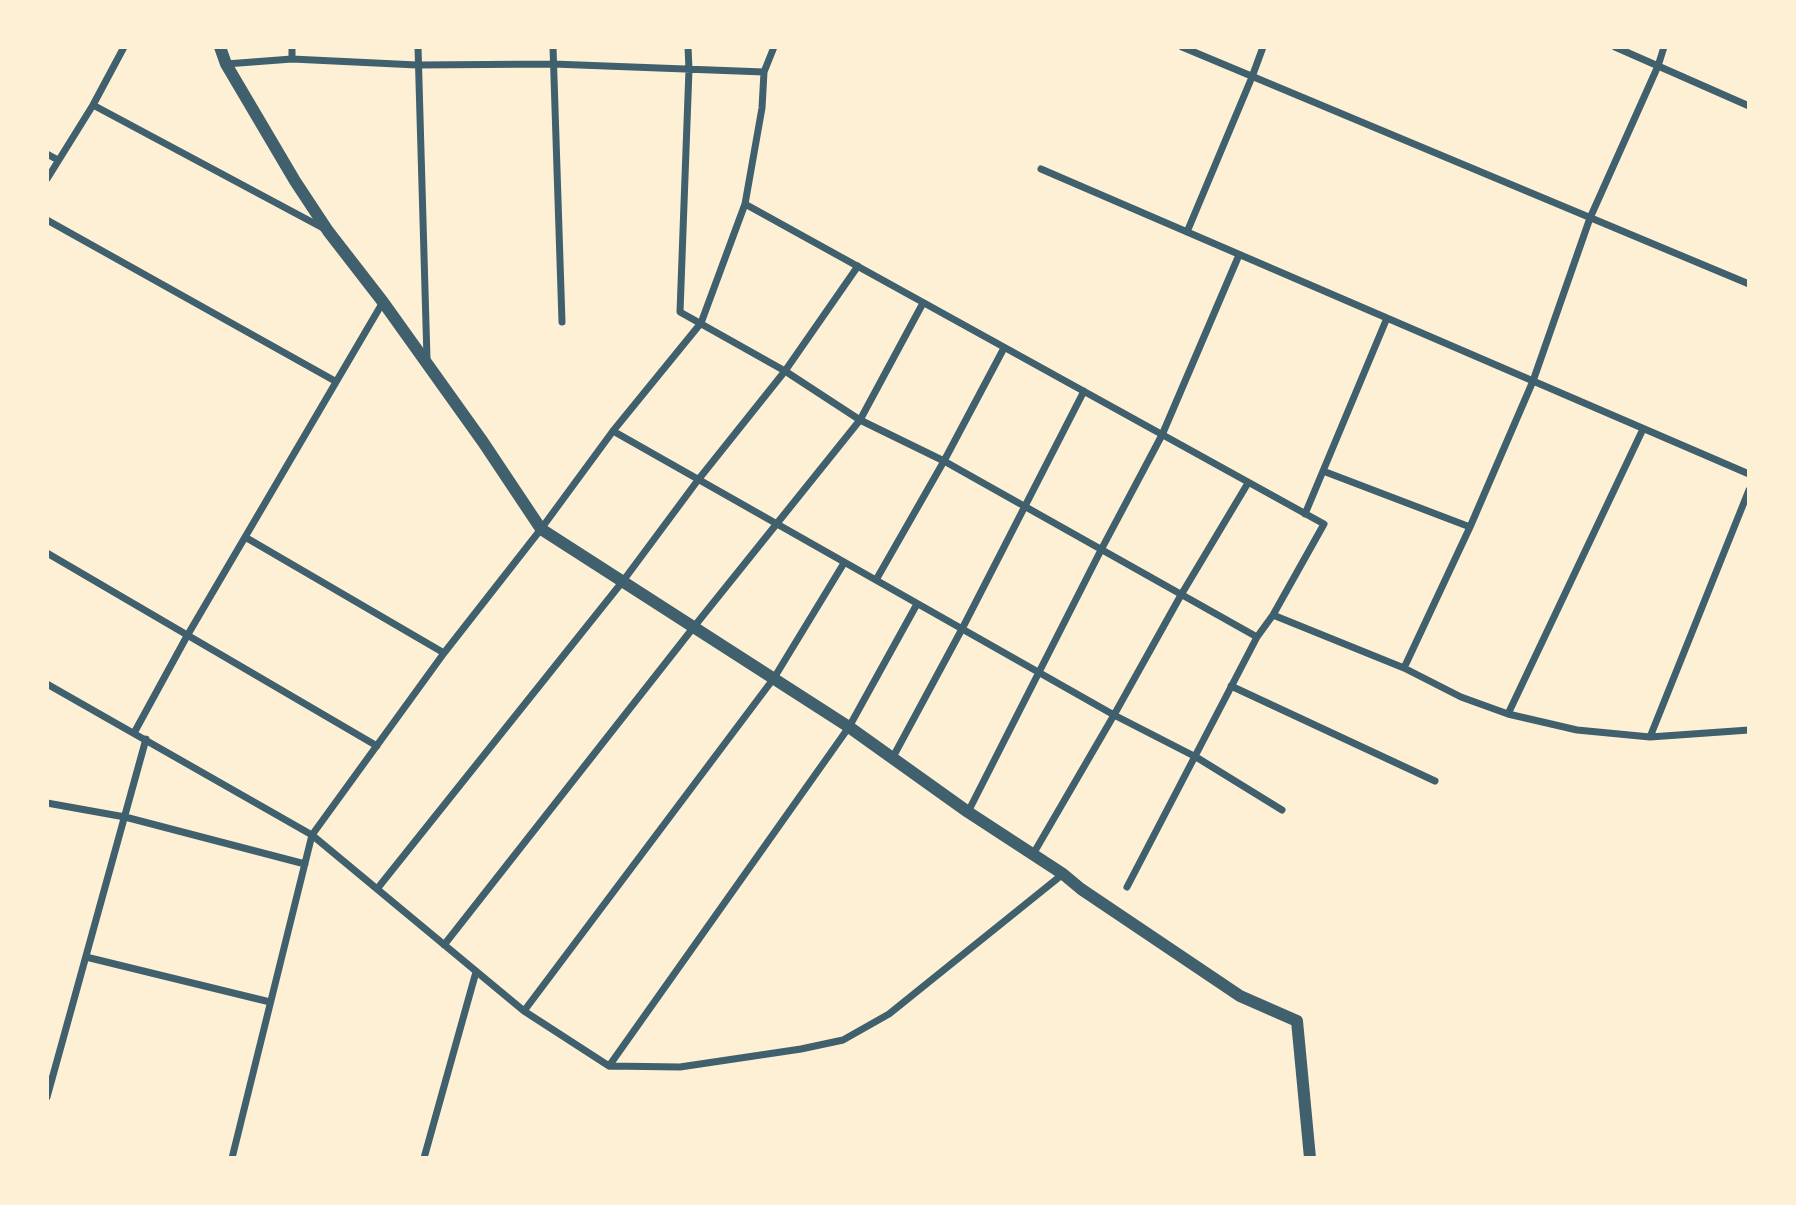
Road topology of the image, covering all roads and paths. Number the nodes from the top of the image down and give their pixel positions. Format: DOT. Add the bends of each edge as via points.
graph roads {
  1 [pos="220,47"];
  2 [pos="292,47"];
  3 [pos="418,47"];
  4 [pos="553,47"];
  5 [pos="688,47"];
  6 [pos="774,47"];
  7 [pos="1182,47"];
  8 [pos="1263,47"];
  9 [pos="1615,47"];
  10 [pos="1664,47"];
  11 [pos="121,48"];
  12 [pos="292,59"];
  13 [pos="226,64"];
  14 [pos="553,64"];
  15 [pos="417,65"];
  16 [pos="1658,66"];
  17 [pos="689,69"];
  18 [pos="764,72"];
  19 [pos="1252,77"];
  20 [pos="93,105"];
  21 [pos="1749,106"];
  22 [pos="47,154"];
  23 [pos="58,160"];
  24 [pos="1041,169"];
  25 [pos="47,179"];
  26 [pos="745,204"];
  27 [pos="1590,218"];
  28 [pos="47,220"];
  29 [pos="328,231"];
  30 [pos="1187,232"];
  31 [pos="1238,255"];
  32 [pos="858,266"];
  33 [pos="1749,284"];
  34 [pos="383,302"];
  35 [pos="923,303"];
  36 [pos="1387,318"];
  37 [pos="562,322"];
  38 [pos="701,323"];
  39 [pos="1004,348"];
  40 [pos="427,363"];
  41 [pos="785,371"];
  42 [pos="335,381"];
  43 [pos="1533,381"];
  44 [pos="1084,391"];
  45 [pos="860,420"];
  46 [pos="1643,429"];
  47 [pos="613,431"];
  48 [pos="1162,435"];
  49 [pos="944,461"];
  50 [pos="1322,471"];
  51 [pos="1749,474"];
  52 [pos="698,480"];
  53 [pos="1248,483"];
  54 [pos="1749,490"];
  55 [pos="1024,506"];
  56 [pos="1305,514"];
  57 [pos="777,524"];
  58 [pos="1470,527"];
  59 [pos="541,529"];
  60 [pos="244,537"];
  61 [pos="1101,550"];
  62 [pos="47,553"];
  63 [pos="844,562"];
  64 [pos="876,580"];
  65 [pos="623,581"];
  66 [pos="1181,595"];
  67 [pos="917,604"];
  68 [pos="1273,615"];
  69 [pos="693,628"];
  70 [pos="962,629"];
  71 [pos="187,636"];
  72 [pos="1257,637"];
  73 [pos="444,653"];
  74 [pos="1404,668"];
  75 [pos="1038,672"];
  76 [pos="774,678"];
  77 [pos="47,684"];
  78 [pos="1231,686"];
  79 [pos="1508,714"];
  80 [pos="1114,715"];
  81 [pos="849,727"];
  82 [pos="1749,730"];
  83 [pos="134,733"];
  84 [pos="1650,737"];
  85 [pos="146,739"];
  86 [pos="377,746"];
  87 [pos="893,757"];
  88 [pos="1196,757"];
  89 [pos="1435,781"];
  90 [pos="47,803"];
  91 [pos="1282,810"];
  92 [pos="968,812"];
  93 [pos="125,817"];
  94 [pos="312,835"];
  95 [pos="1032,856"];
  96 [pos="304,864"];
  97 [pos="1063,874"];
  98 [pos="1127,887"];
  99 [pos="377,889"];
  100 [pos="444,945"];
  101 [pos="86,957"];
  102 [pos="476,972"];
  103 [pos="270,1002"];
  104 [pos="524,1011"];
  105 [pos="609,1066"];
  106 [pos="47,1097"];
  107 [pos="232,1158"];
  108 [pos="424,1158"];
  109 [pos="1310,1158"];
  1 -- 13 [label="street"];
  2 -- 12 [label="street"];
  3 -- 15 [label="street"];
  4 -- 14 [label="street"];
  5 -- 17 [label="street"];
  6 -- 18 [label="street"];
  7 -- 19 [label="street"];
  8 -- 19 [label="street"];
  9 -- 16 [label="street"];
  10 -- 16 [label="street"];
  11 -- 20 [label="street"];
  12 -- 13 [label="street"];
  12 -- 15 [label="street"];
  13 -- 29 [label="street"];
  14 -- 15 [label="street"];
  14 -- 17 [label="street"];
  14 -- 37 [label="street"];
  15 -- 40 [label="street"];
  16 -- 21 [label="street"];
  16 -- 27 [label="street"];
  17 -- 18 [label="street"];
  17 -- 38 [label="street" via="680,312"];
  18 -- 26 [label="street"];
  19 -- 27 [label="street"];
  19 -- 30 [label="street"];
  20 -- 23 [label="street"];
  20 -- 29 [label="street"];
  22 -- 23 [label="street"];
  23 -- 25 [label="street"];
  24 -- 30 [label="street"];
  26 -- 32 [label="street"];
  26 -- 38 [label="street"];
  27 -- 33 [label="street"];
  27 -- 43 [label="street"];
  28 -- 42 [label="street"];
  29 -- 34 [label="street"];
  30 -- 31 [label="street"];
  31 -- 36 [label="street"];
  31 -- 48 [label="street"];
  32 -- 35 [label="street"];
  32 -- 41 [label="street"];
  34 -- 40 [label="street"];
  34 -- 42 [label="street"];
  35 -- 39 [label="street"];
  35 -- 45 [label="street"];
  36 -- 43 [label="street"];
  36 -- 50 [label="street"];
  38 -- 41 [label="street"];
  38 -- 47 [label="street"];
  39 -- 44 [label="street"];
  39 -- 49 [label="street"];
  40 -- 59 [label="street"];
  41 -- 45 [label="street"];
  41 -- 52 [label="street"];
  42 -- 60 [label="street"];
  43 -- 46 [label="street"];
  43 -- 58 [label="street"];
  44 -- 48 [label="street"];
  44 -- 55 [label="street"];
  45 -- 49 [label="street"];
  45 -- 57 [label="street"];
  46 -- 51 [label="street"];
  46 -- 79 [label="street"];
  47 -- 52 [label="street"];
  47 -- 59 [label="street"];
  48 -- 53 [label="street"];
  48 -- 61 [label="street"];
  49 -- 55 [label="street"];
  49 -- 64 [label="street"];
  50 -- 56 [label="street"];
  50 -- 58 [label="street"];
  52 -- 57 [label="street"];
  52 -- 65 [label="street"];
  53 -- 56 [label="street"];
  53 -- 66 [label="street"];
  54 -- 84 [label="street"];
  55 -- 61 [label="street"];
  55 -- 70 [label="street"];
  56 -- 68 [label="street" via="1324,524"];
  57 -- 63 [label="street"];
  57 -- 69 [label="street"];
  58 -- 74 [label="street"];
  59 -- 65 [label="street"];
  59 -- 73 [label="street"];
  60 -- 71 [label="street"];
  60 -- 73 [label="street"];
  61 -- 66 [label="street"];
  61 -- 75 [label="street"];
  62 -- 71 [label="street"];
  63 -- 64 [label="street"];
  63 -- 76 [label="street"];
  64 -- 67 [label="street"];
  65 -- 69 [label="street"];
  65 -- 99 [label="street"];
  66 -- 72 [label="street"];
  66 -- 80 [label="street"];
  67 -- 70 [label="street"];
  67 -- 81 [label="street"];
  68 -- 72 [label="street"];
  68 -- 74 [label="street"];
  69 -- 76 [label="street"];
  69 -- 100 [label="street"];
  70 -- 75 [label="street"];
  70 -- 87 [label="street"];
  71 -- 83 [label="street"];
  71 -- 86 [label="street"];
  72 -- 78 [label="street"];
  73 -- 86 [label="street"];
  74 -- 79 [label="street"];
  75 -- 80 [label="street"];
  75 -- 92 [label="street"];
  76 -- 81 [label="street"];
  76 -- 104 [label="street"];
  77 -- 83 [label="street"];
  78 -- 88 [label="street"];
  78 -- 89 [label="street"];
  79 -- 84 [label="street" via="1577,730"];
  80 -- 88 [label="street"];
  80 -- 95 [label="street"];
  81 -- 87 [label="street"];
  81 -- 105 [label="street"];
  82 -- 84 [label="street"];
  83 -- 85 [label="street"];
  85 -- 93 [label="street"];
  85 -- 94 [label="street"];
  86 -- 94 [label="street"];
  87 -- 92 [label="street"];
  88 -- 91 [label="street"];
  88 -- 98 [label="street"];
  90 -- 93 [label="street"];
  92 -- 95 [label="street"];
  93 -- 96 [label="street"];
  93 -- 101 [label="street"];
  94 -- 96 [label="street"];
  94 -- 99 [label="street"];
  95 -- 97 [label="street"];
  96 -- 103 [label="street"];
  97 -- 105 [label="street" via="888,1014 843,1040 680,1067"];
  97 -- 109 [label="street" via="1240,996 1297,1021"];
  99 -- 100 [label="street"];
  100 -- 102 [label="street"];
  101 -- 103 [label="street"];
  101 -- 106 [label="street"];
  102 -- 104 [label="street"];
  102 -- 108 [label="street"];
  103 -- 107 [label="street"];
  104 -- 105 [label="street"];
}
